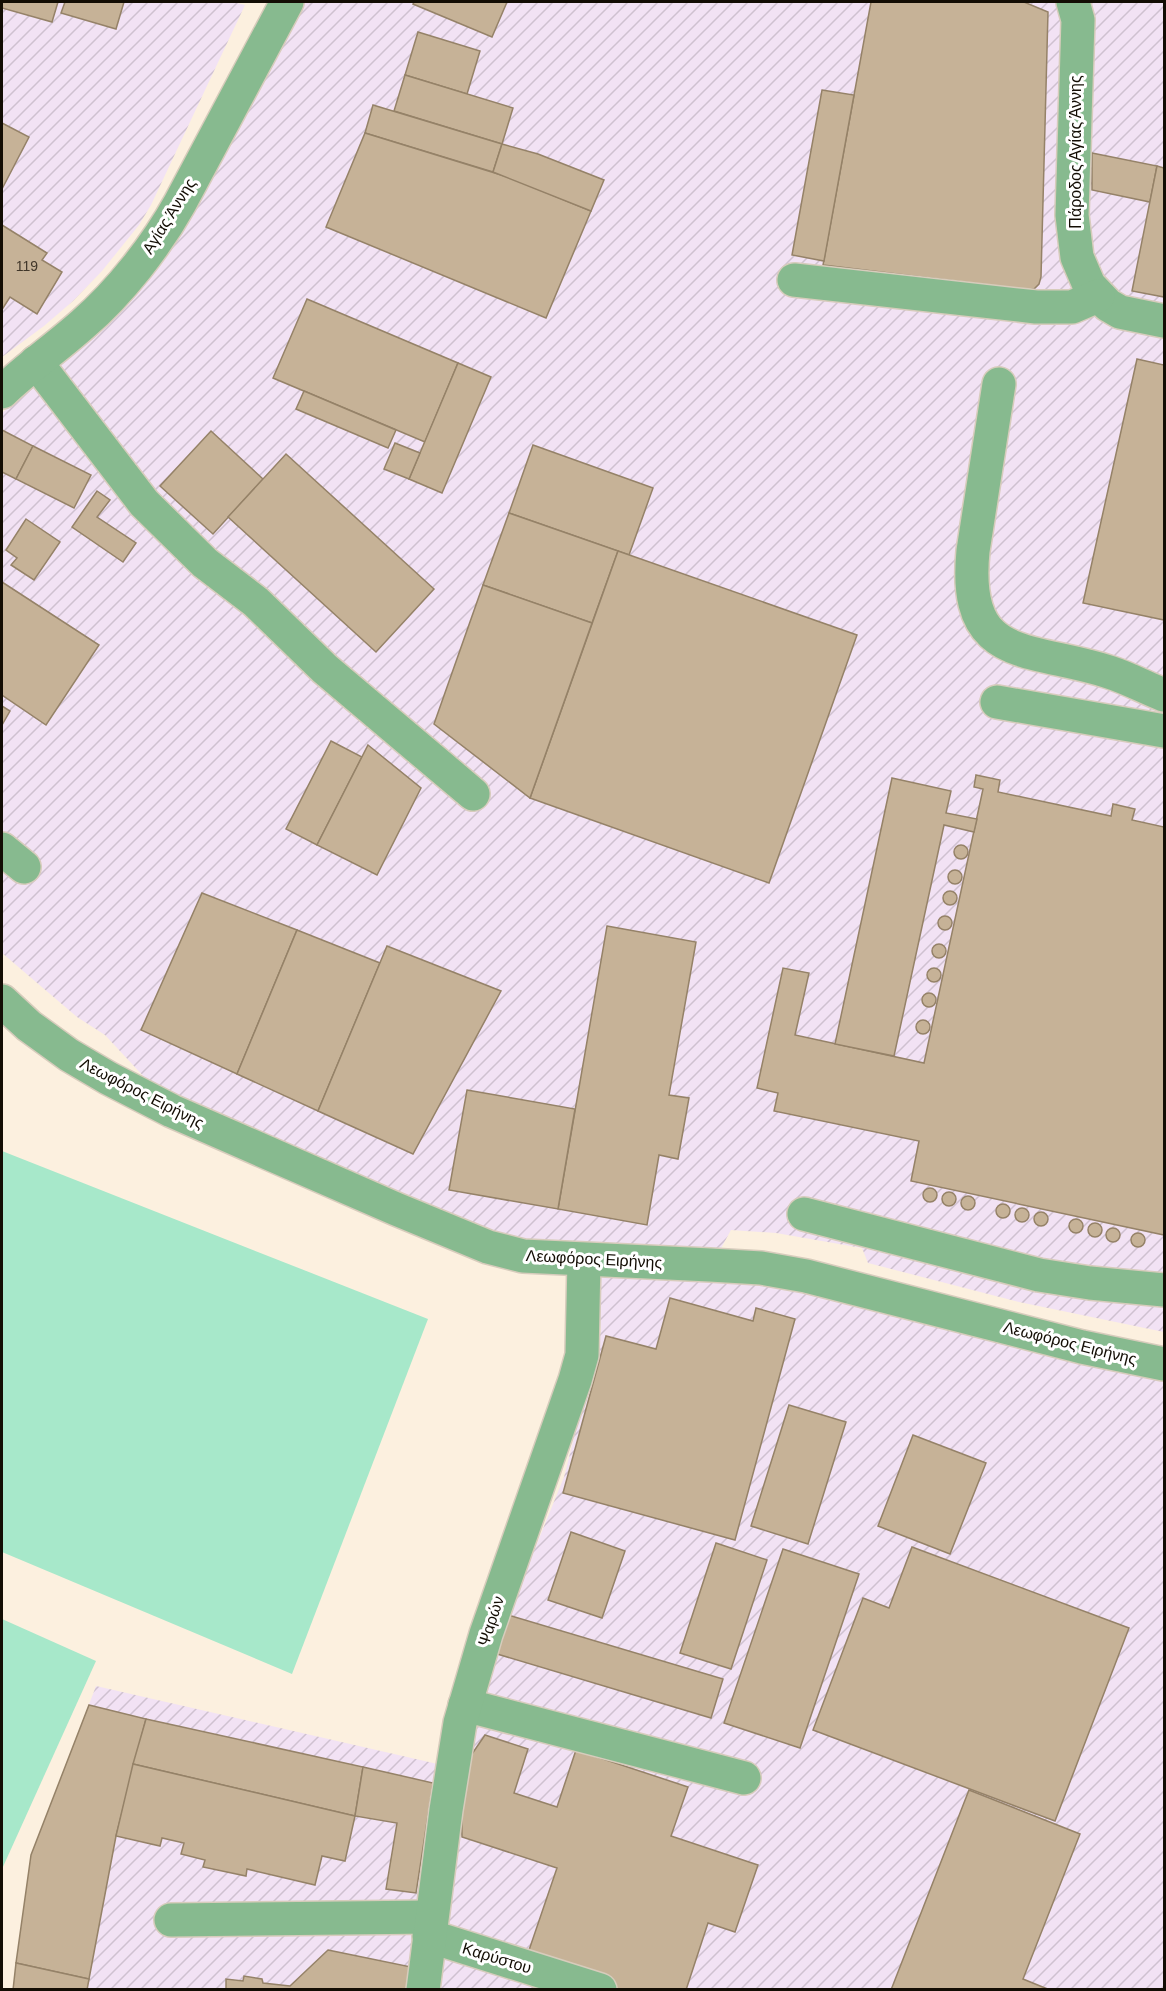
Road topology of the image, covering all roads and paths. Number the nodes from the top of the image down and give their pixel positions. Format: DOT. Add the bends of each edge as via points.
graph roads {
  1 [pos="287,2"];
  2 [pos="1073,2"];
  3 [pos="794,280"];
  4 [pos="1098,296"];
  5 [pos="1164,321"];
  6 [pos="36,362"];
  7 [pos="999,384"];
  8 [pos="2,392"];
  9 [pos="1164,695"];
  10 [pos="997,702"];
  11 [pos="1164,731"];
  12 [pos="473,795"];
  13 [pos="2,1001"];
  14 [pos="804,1214"];
  15 [pos="584,1260"];
  16 [pos="1164,1290"];
  17 [pos="1164,1364"];
  18 [pos="465,1706"];
  19 [pos="744,1778"];
  20 [pos="171,1920"];
  21 [pos="430,1927"];
  22 [pos="423,1989"];
  23 [pos="600,1989"];
  1 -- 6 [label="street, Αγίας Άννης" via="161,233 108,301"];
  2 -- 4 [label="street, Πάροδος Αγίας Άννης" via="1078,20 1072,215 1077,256"];
  3 -- 4 [label="street" via="1036,308 1072,307"];
  4 -- 5 [label="street, Πάροδος Αγίας Άννης" via="1120,312"];
  6 -- 8 [label="street, Αγίας Άννης"];
  6 -- 12 [label="street" via="144,503 205,563 256,602 326,669"];
  7 -- 9 [label="street" via="970,578 974,606 984,626 1002,642 1023,651 1110,672"];
  10 -- 11 [label="street"];
  13 -- 15 [label="street, Λεωφόρος Ειρήνης" via="45,1038 108,1078 264,1152 488,1247 522,1256"];
  14 -- 16 [label="street" via="1039,1275"];
  15 -- 17 [label="street, Λεωφόρος Ειρήνης" via="741,1267 806,1276 1082,1347"];
  15 -- 18 [label="street, Ψαρών" via="582,1346 575,1380 495,1605"];
  18 -- 19 [label="street"];
  18 -- 21 [label="street, Ψαρών" via="452,1765"];
  20 -- 21 [label="street, Καρύστου"];
  21 -- 22 [label="street, Ψαρών"];
  21 -- 23 [label="street, Καρύστου"];
}
